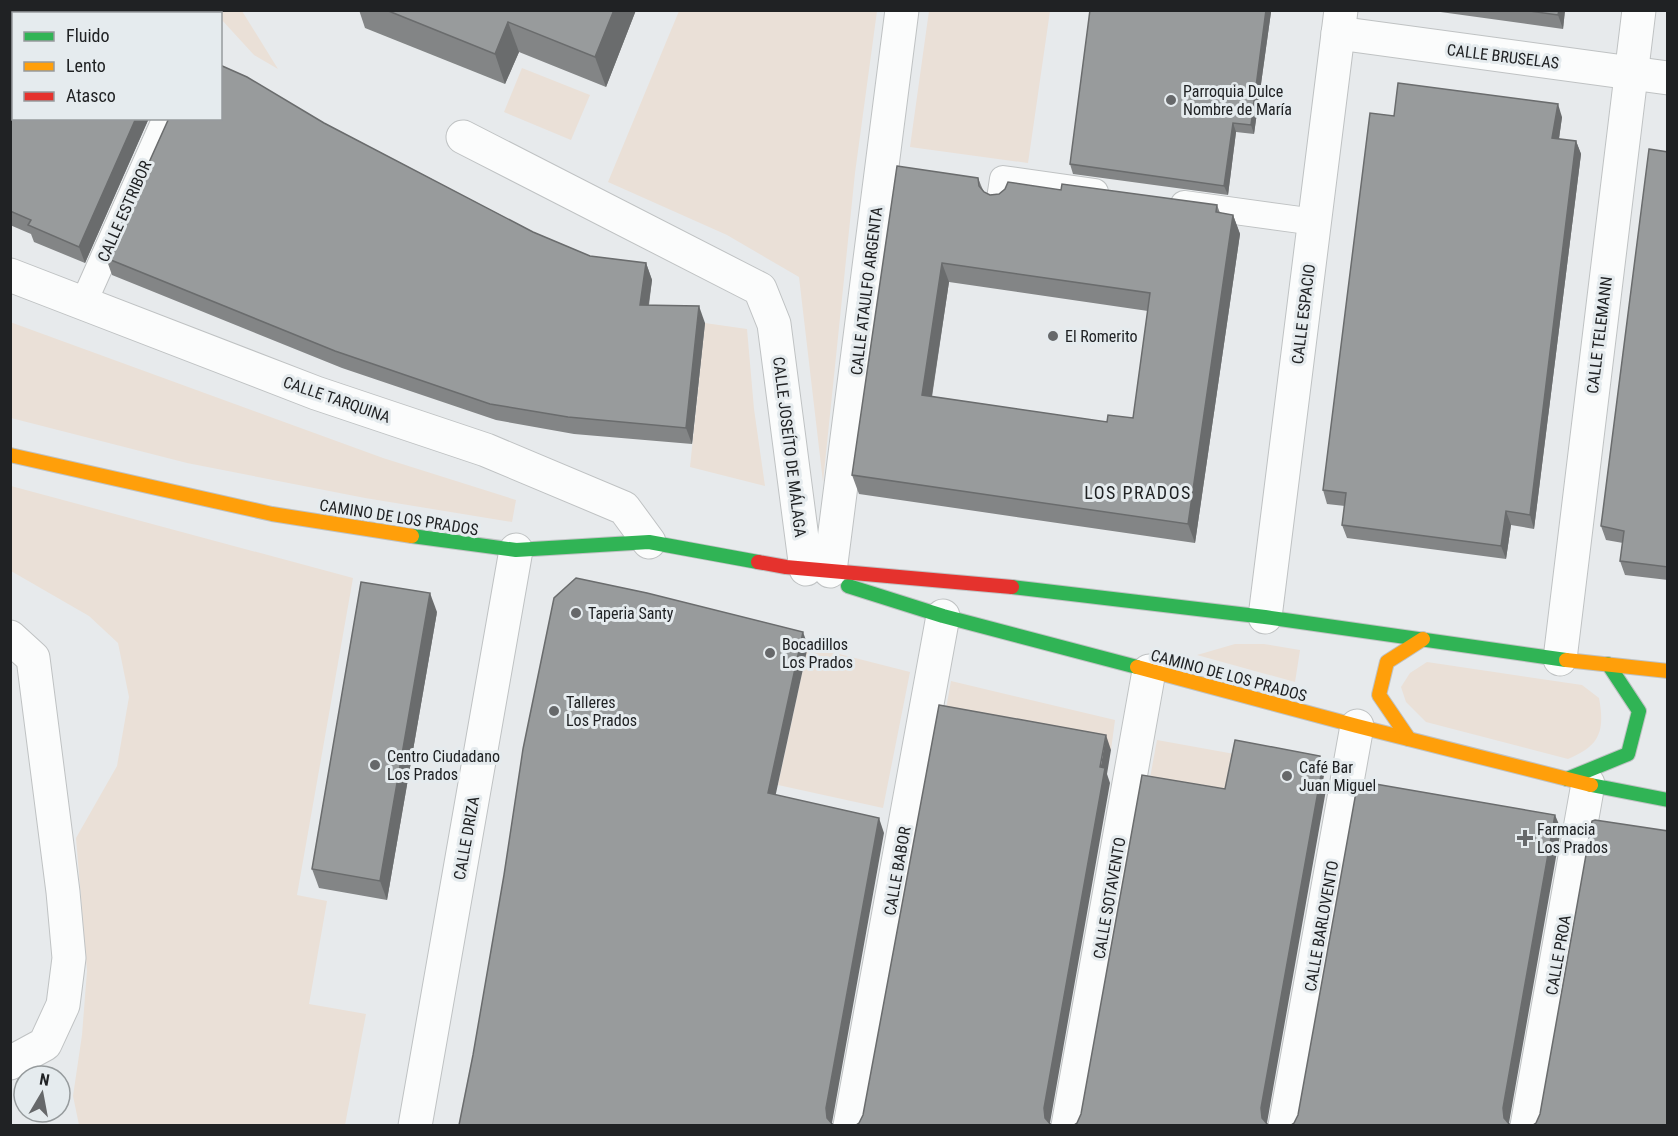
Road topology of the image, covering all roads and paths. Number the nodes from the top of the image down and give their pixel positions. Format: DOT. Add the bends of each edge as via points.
graph roads {
  1 [pos="902,10"];
  2 [pos="1639,10"];
  3 [pos="1340,22"];
  4 [pos="1631,73"];
  5 [pos="1668,78"];
  6 [pos="165,120"];
  7 [pos="463,137"];
  8 [pos="1118,195"];
  9 [pos="1000,199"];
  10 [pos="1164,201"];
  11 [pos="1315,222"];
  12 [pos="10,275"];
  13 [pos="83,304"];
  14 [pos="10,455"];
  15 [pos="649,542"];
  16 [pos="516,550"];
  17 [pos="807,569"];
  18 [pos="943,616"];
  19 [pos="1264,616"];
  20 [pos="10,637"];
  21 [pos="1424,639"];
  22 [pos="1560,659"];
  23 [pos="1608,664"];
  24 [pos="1149,671"];
  25 [pos="1668,671"];
  26 [pos="1357,726"];
  27 [pos="1409,739"];
  28 [pos="1578,781"];
  29 [pos="1668,800"];
  30 [pos="10,1063"];
  31 [pos="415,1125"];
  32 [pos="850,1125"];
  33 [pos="1068,1125"];
  34 [pos="1285,1125"];
  35 [pos="1527,1125"];
  1 -- 17 [label="street, CALLE ATAULFO ARGENTA"];
  2 -- 4 [label="street, CALLE TELEMANN"];
  3 -- 4 [label="street, CALLE BRUSELAS"];
  3 -- 11 [label="street, CALLE ESPACIO"];
  4 -- 5 [label="street, CALLE BRUSELAS"];
  4 -- 22 [label="street, CALLE TELEMANN"];
  6 -- 13 [label="lane, CALLE ESTRIBOR"];
  7 -- 17 [label="street, CALLE JOSEÍTO DE MÁLAGA" via="760,289 774,324"];
  8 -- 9 [label="lane" via="1003,179"];
  10 -- 11 [label="lane"];
  11 -- 19 [label="street, CALLE ESPACIO"];
  12 -- 13 [label="street, CALLE TARQUINA"];
  13 -- 15 [label="street, CALLE TARQUINA" via="316,393 486,450 592,494 624,508"];
  14 -- 16 [label="main road, CAMINO DE LOS PRADOS" via="273,514"];
  15 -- 16 [label="main road, CAMINO DE LOS PRADOS"];
  15 -- 17 [label="main road, CAMINO DE LOS PRADOS"];
  16 -- 31 [label="street, CALLE DRIZA"];
  17 -- 18 [label="main road, CAMINO DE LOS PRADOS"];
  17 -- 19 [label="main road, CAMINO DE LOS PRADOS"];
  18 -- 24 [label="main road, CAMINO DE LOS PRADOS"];
  18 -- 32 [label="street, CALLE BABOR"];
  19 -- 21 [label="main road, CAMINO DE LOS PRADOS"];
  20 -- 30 [label="street" via="33,658 69,958 63,1005 45,1044"];
  21 -- 22 [label="main road, CAMINO DE LOS PRADOS"];
  21 -- 27 [label="main road" via="1387,662 1379,695"];
  22 -- 23 [label="main road, CAMINO DE LOS PRADOS"];
  23 -- 25 [label="main road, CAMINO DE LOS PRADOS"];
  23 -- 28 [label="main road" via="1639,711 1629,754"];
  24 -- 26 [label="main road, CAMINO DE LOS PRADOS"];
  24 -- 33 [label="street, CALLE SOTAVENTO"];
  26 -- 27 [label="main road, CAMINO DE LOS PRADOS"];
  26 -- 34 [label="street, CALLE BARLOVENTO"];
  27 -- 28 [label="main road, CAMINO DE LOS PRADOS"];
  28 -- 29 [label="main road, CAMINO DE LOS PRADOS"];
  28 -- 35 [label="street, CALLE PROA"];
}
